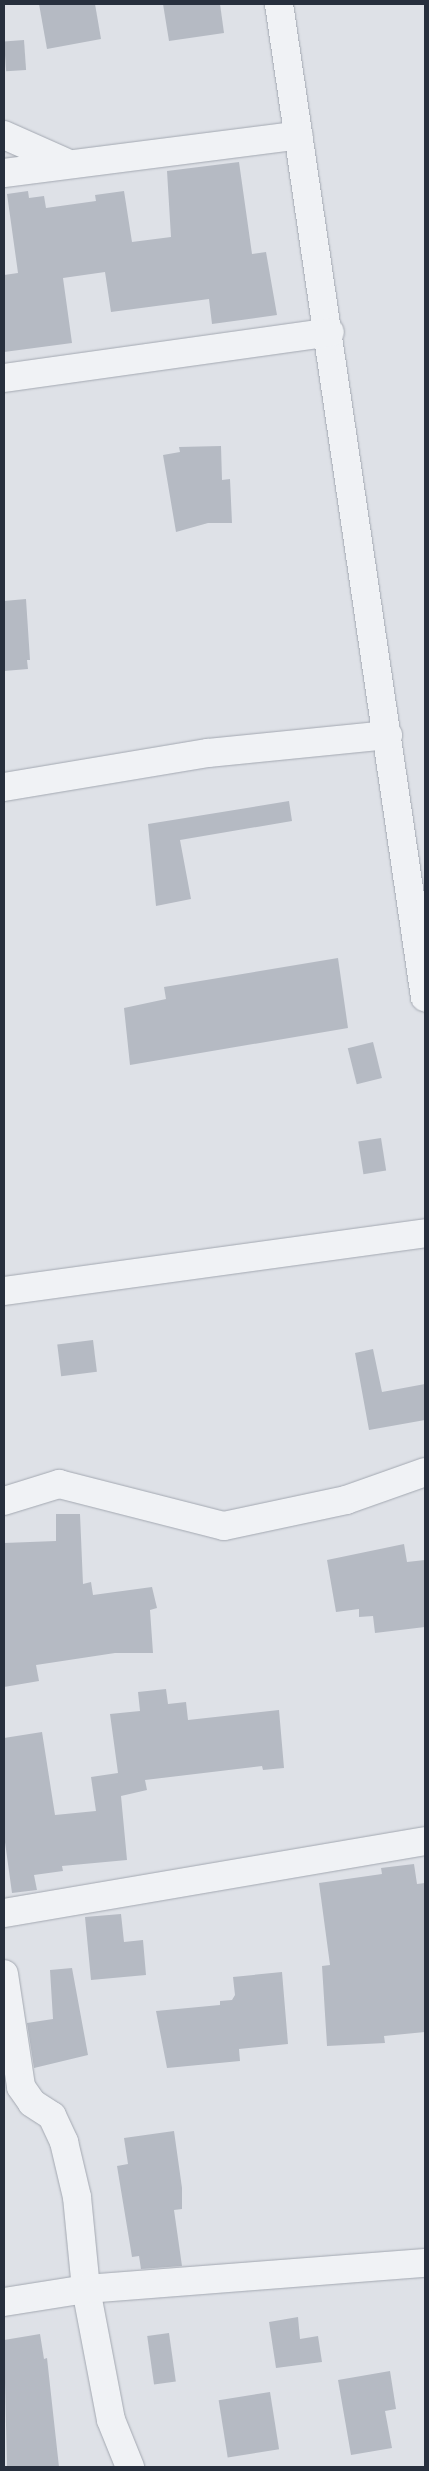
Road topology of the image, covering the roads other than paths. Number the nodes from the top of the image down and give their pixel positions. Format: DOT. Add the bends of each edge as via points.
graph roads {
  1 [pos="279,4"];
  2 [pos="4,135"];
  3 [pos="299,135"];
  4 [pos="67,164"];
  5 [pos="4,173"];
  6 [pos="330,332"];
  7 [pos="4,378"];
  8 [pos="388,735"];
  9 [pos="4,787"];
  10 [pos="423,958"];
  11 [pos="425,997"];
  12 [pos="425,1233"];
  13 [pos="4,1291"];
  14 [pos="425,1472"];
  15 [pos="4,1501"];
  16 [pos="425,1841"];
  17 [pos="4,1913"];
  18 [pos="4,1974"];
  19 [pos="425,2263"];
  20 [pos="86,2289"];
  21 [pos="4,2302"];
  22 [pos="130,2467"];
  1 -- 3 [label="street"];
  2 -- 4 [label="street"];
  3 -- 4 [label="street"];
  3 -- 6 [label="street"];
  4 -- 5 [label="street"];
  6 -- 7 [label="street"];
  6 -- 8 [label="street"];
  8 -- 9 [label="street" via="208,752"];
  8 -- 10 [label="street"];
  10 -- 11 [label="street"];
  12 -- 13 [label="street"];
  14 -- 15 [label="street" via="346,1500 224,1526 59,1484"];
  16 -- 17 [label="street"];
  18 -- 20 [label="street" via="21,2087 32,2103 52,2116 64,2142 77,2197"];
  19 -- 20 [label="street"];
  20 -- 21 [label="street"];
  20 -- 22 [label="street" via="111,2420"];
}
